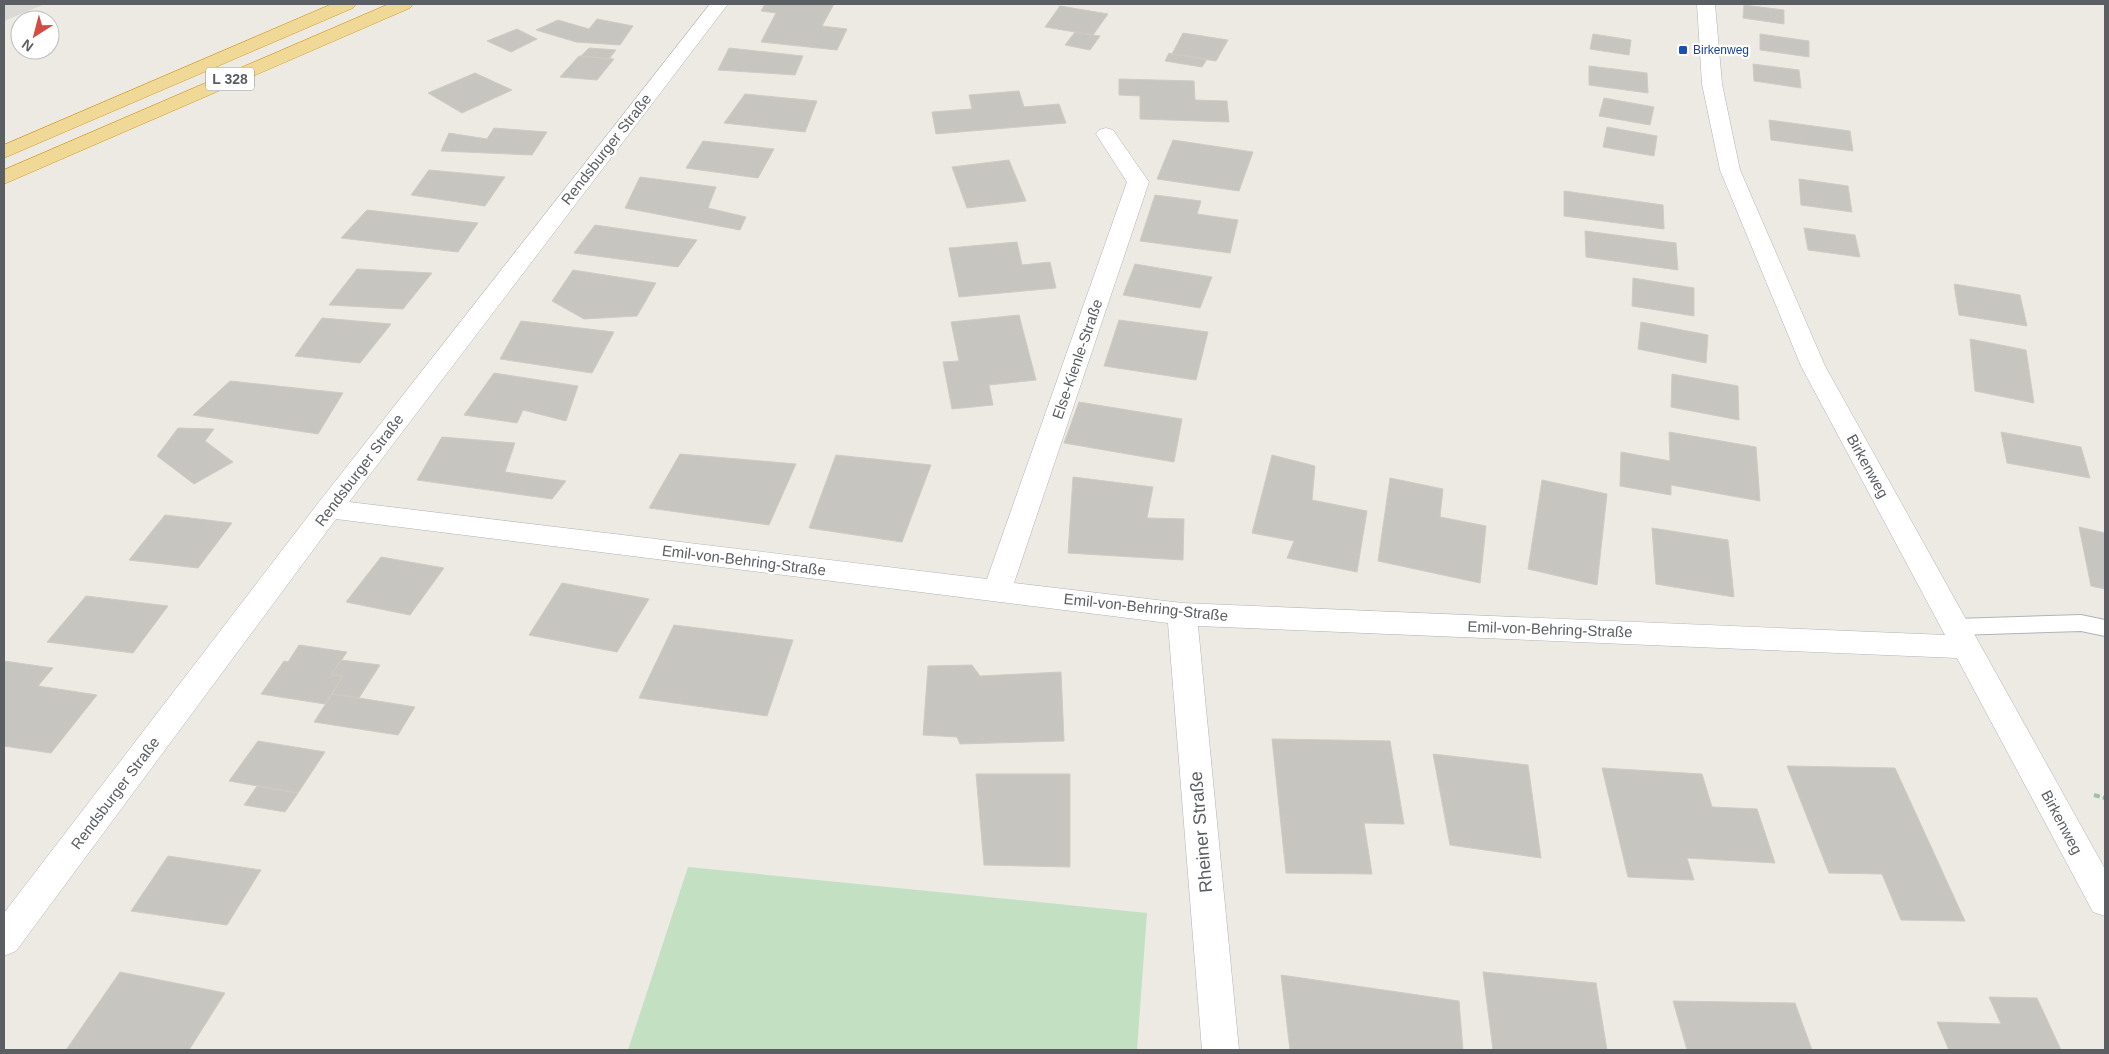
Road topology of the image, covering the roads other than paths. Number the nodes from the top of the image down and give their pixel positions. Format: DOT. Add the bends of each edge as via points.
graph roads {
  1 [pos="347,4"];
  2 [pos="404,4"];
  3 [pos="719,4"];
  4 [pos="1706,4"];
  5 [pos="1106,134"];
  6 [pos="4,152"];
  7 [pos="4,178"];
  8 [pos="329,509"];
  9 [pos="997,591"];
  10 [pos="1182,614"];
  11 [pos="2105,628"];
  12 [pos="1962,637"];
  13 [pos="2105,901"];
  14 [pos="4,940"];
  15 [pos="1220,1050"];
  1 -- 6 [label="highway, L 328"];
  2 -- 7 [label="highway, L 328"];
  3 -- 8 [label="street, Rendsburger Straße"];
  4 -- 12 [label="street, Birkenweg" via="1712,84 1730,170 1813,366"];
  5 -- 9 [label="street, Else-Kienle-Straße" via="1138,182"];
  8 -- 9 [label="street, Emil-von-Behring-Straße"];
  8 -- 14 [label="street, Rendsburger Straße"];
  9 -- 10 [label="street, Emil-von-Behring-Straße"];
  10 -- 12 [label="street, Emil-von-Behring-Straße"];
  10 -- 15 [label="street, Rheiner Straße"];
  11 -- 12 [label="lane" via="2081,623"];
  12 -- 13 [label="street, Birkenweg"];
}
